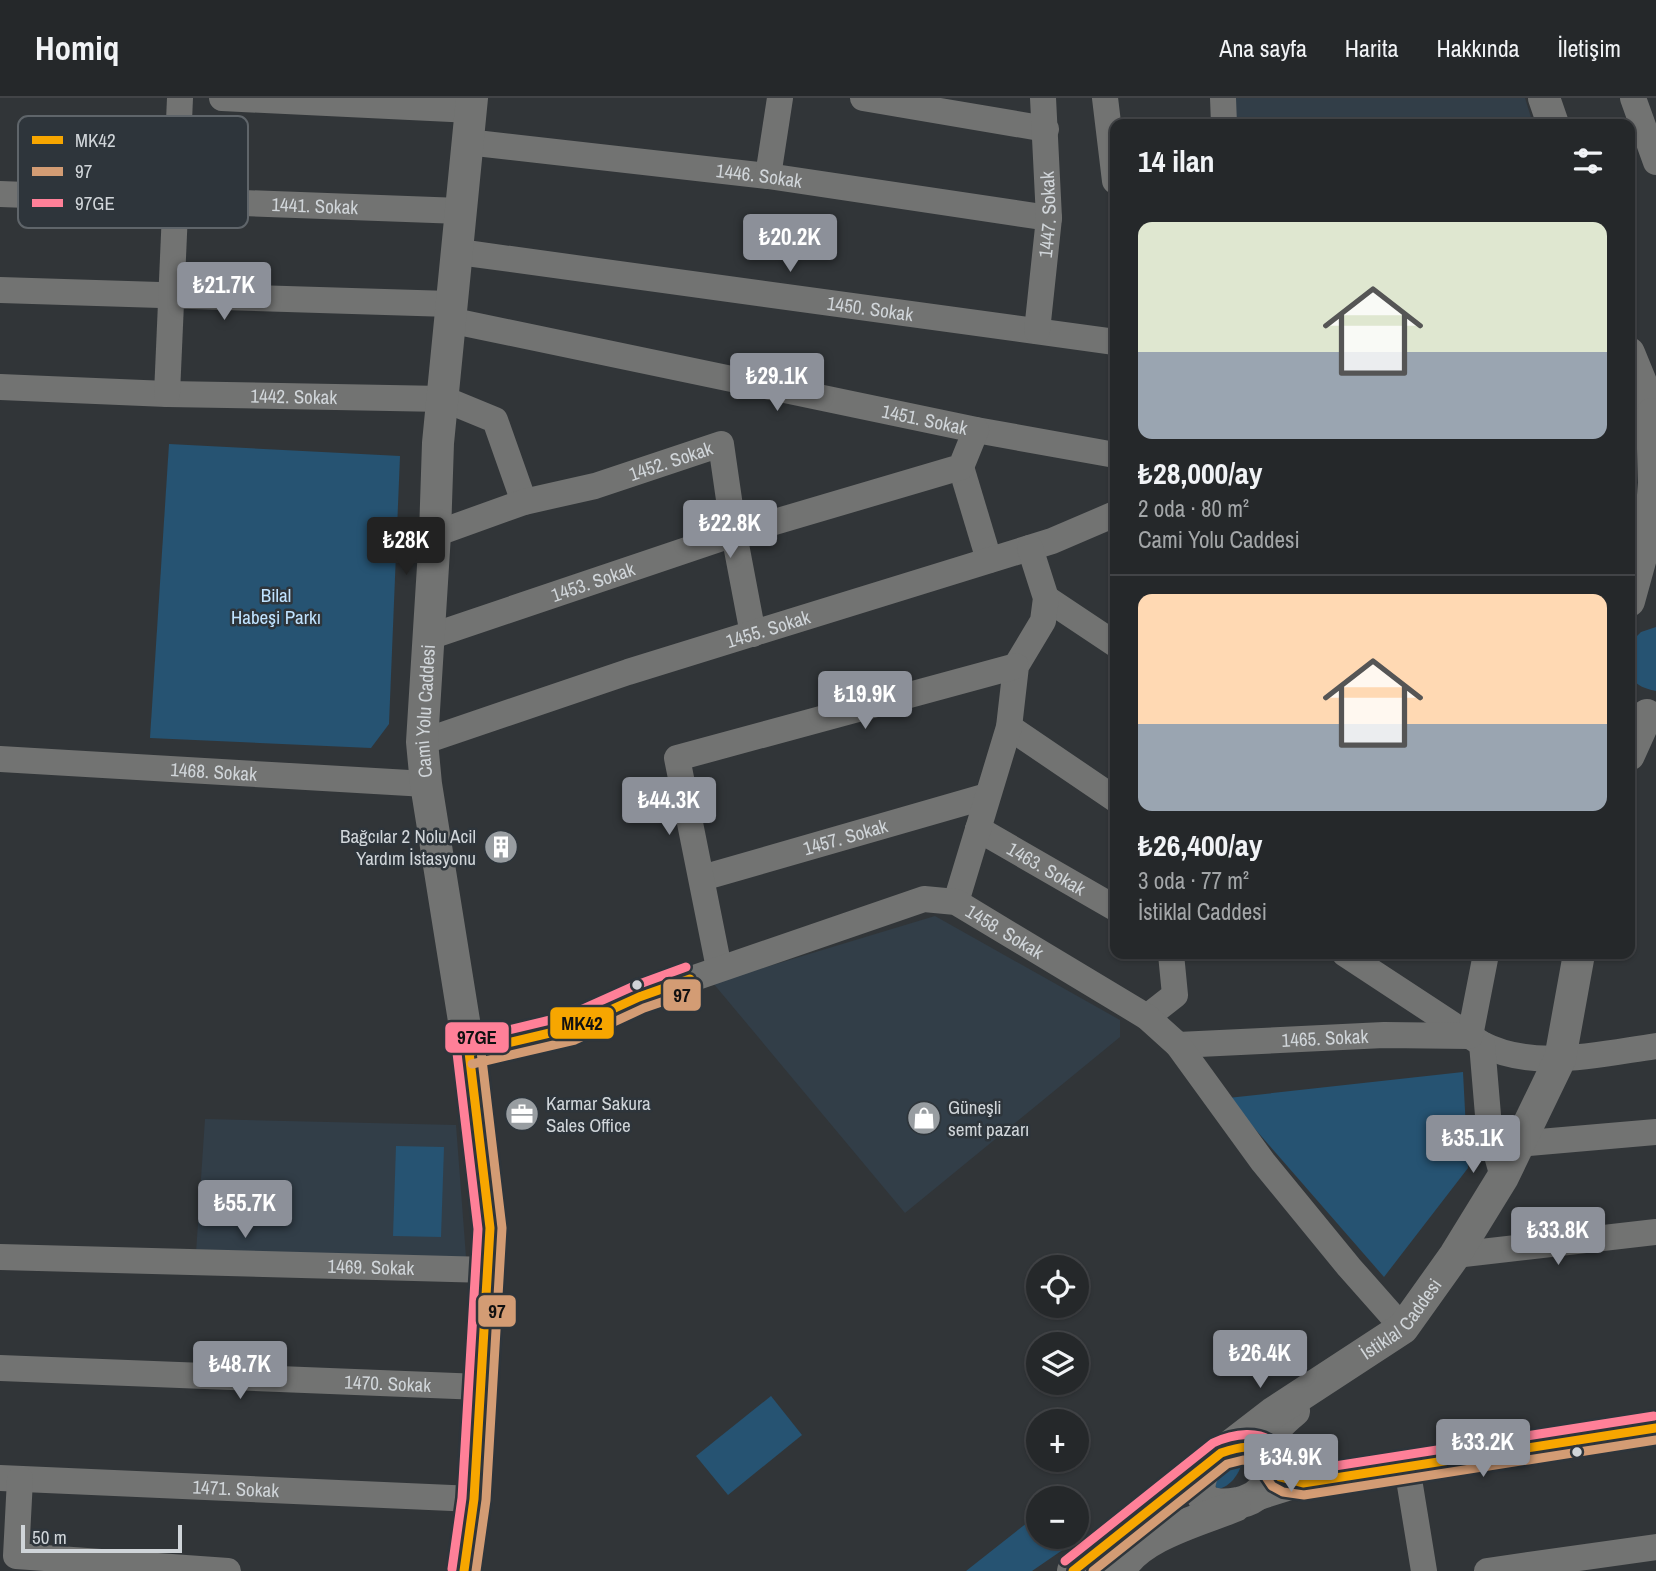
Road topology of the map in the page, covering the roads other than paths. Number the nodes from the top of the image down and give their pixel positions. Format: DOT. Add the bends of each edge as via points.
graph roads {
  1 [pos="180,98"];
  2 [pos="222,98"];
  3 [pos="780,98"];
  4 [pos="863,98"];
  5 [pos="1043,98"];
  6 [pos="1105,98"];
  7 [pos="1223,98"];
  8 [pos="1544,98"];
  9 [pos="1633,98"];
  10 [pos="472,104"];
  11 [pos="179,116"];
  12 [pos="1224,119"];
  13 [pos="1551,119"];
  14 [pos="1046,129"];
  15 [pos="1110,140"];
  16 [pos="467,142"];
  17 [pos="1656,162"];
  18 [pos="768,176"];
  19 [pos="0,194"];
  20 [pos="18,195"];
  21 [pos="248,204"];
  22 [pos="461,211"];
  23 [pos="1049,218"];
  24 [pos="175,228"];
  25 [pos="459,252"];
  26 [pos="0,290"];
  27 [pos="171,297"];
  28 [pos="450,312"];
  29 [pos="1037,331"];
  30 [pos="1110,341"];
  31 [pos="1635,369"];
  32 [pos="0,387"];
  33 [pos="167,394"];
  34 [pos="444,399"];
  35 [pos="1654,417"];
  36 [pos="976,430"];
  37 [pos="1110,454"];
  38 [pos="961,467"];
  39 [pos="524,502"];
  40 [pos="1110,516"];
  41 [pos="435,534"];
  42 [pos="733,534"];
  43 [pos="1030,548"];
  44 [pos="989,561"];
  45 [pos="1635,579"];
  46 [pos="1046,598"];
  47 [pos="1656,606"];
  48 [pos="1635,610"];
  49 [pos="753,634"];
  50 [pos="429,637"];
  51 [pos="1110,641"];
  52 [pos="1016,666"];
  53 [pos="1644,713"];
  54 [pos="1009,727"];
  55 [pos="1635,738"];
  56 [pos="422,742"];
  57 [pos="0,759"];
  58 [pos="426,784"];
  59 [pos="987,796"];
  60 [pos="1110,796"];
  61 [pos="978,829"];
  62 [pos="702,878"];
  63 [pos="956,902"];
  64 [pos="1110,905"];
  65 [pos="1171,959"];
  66 [pos="1353,959"];
  67 [pos="1485,959"];
  68 [pos="1578,959"];
  69 [pos="719,968"];
  70 [pos="1147,1017"];
  71 [pos="1476,1040"];
  72 [pos="1178,1045"];
  73 [pos="1656,1046"];
  74 [pos="470,1052"];
  75 [pos="1560,1059"];
  76 [pos="1656,1132"];
  77 [pos="1517,1144"];
  78 [pos="1503,1177"];
  79 [pos="1656,1232"];
  80 [pos="1455,1255"];
  81 [pos="0,1257"];
  82 [pos="489,1270"];
  83 [pos="1403,1328"];
  84 [pos="0,1368"];
  85 [pos="1333,1376"];
  86 [pos="481,1387"];
  87 [pos="1656,1427"];
  88 [pos="1220,1452"];
  89 [pos="1268,1455"];
  90 [pos="1407,1467"];
  91 [pos="10,1479"];
  92 [pos="1303,1483"];
  93 [pos="474,1499"];
  94 [pos="1247,1501"];
  95 [pos="1656,1547"];
  96 [pos="228,1571"];
  97 [pos="464,1571"];
  98 [pos="1073,1571"];
  99 [pos="1120,1571"];
  100 [pos="1424,1571"];
  101 [pos="1487,1571"];
  1 -- 11 [label="street"];
  2 -- 10 [label="street"];
  3 -- 18 [label="street"];
  4 -- 14 [label="street"];
  5 -- 14 [label="street, 1447. Sokak"];
  6 -- 15 [label="street"];
  7 -- 12 [label="street"];
  8 -- 13 [label="street"];
  9 -- 17 [label="street"];
  10 -- 16 [label="street, Cami Yolu Caddesi"];
  14 -- 23 [label="street, 1447. Sokak"];
  16 -- 18 [label="street, 1446. Sokak"];
  16 -- 22 [label="street, Cami Yolu Caddesi"];
  18 -- 23 [label="street, 1446. Sokak"];
  19 -- 20 [label="street, 1441. Sokak"];
  21 -- 22 [label="street, 1441. Sokak"];
  22 -- 25 [label="street, Cami Yolu Caddesi"];
  23 -- 29 [label="street, 1447. Sokak"];
  24 -- 27 [label="street"];
  25 -- 28 [label="street, Cami Yolu Caddesi"];
  25 -- 29 [label="street, 1450. Sokak"];
  26 -- 27 [label="street, 1451. Sokak"];
  27 -- 28 [label="street, 1451. Sokak"];
  27 -- 33 [label="street"];
  28 -- 34 [label="street, Cami Yolu Caddesi"];
  28 -- 36 [label="street, 1451. Sokak"];
  29 -- 30 [label="street, 1450. Sokak"];
  31 -- 35 [label="street"];
  32 -- 33 [label="street, 1442. Sokak"];
  33 -- 34 [label="street, 1442. Sokak"];
  34 -- 39 [label="street, 1442. Sokak" via="495,420"];
  34 -- 41 [label="street, Cami Yolu Caddesi"];
  35 -- 45 [label="street" via="1651,521"];
  36 -- 37 [label="street, 1451. Sokak"];
  36 -- 38 [label="street"];
  38 -- 42 [label="street, 1453. Sokak"];
  38 -- 44 [label="street"];
  39 -- 41 [label="street, 1452. Sokak"];
  39 -- 42 [label="street, 1452. Sokak" via="595,486 721,444"];
  40 -- 43 [label="street, 1455. Sokak"];
  41 -- 50 [label="street, Cami Yolu Caddesi"];
  42 -- 49 [label="street, 1452. Sokak"];
  42 -- 50 [label="street, 1453. Sokak"];
  43 -- 44 [label="street, 1455. Sokak"];
  43 -- 46 [label="street"];
  44 -- 49 [label="street, 1455. Sokak"];
  46 -- 51 [label="street"];
  46 -- 52 [label="street" via="1043,621"];
  47 -- 48 [label="street"];
  49 -- 56 [label="street, 1455. Sokak"];
  50 -- 56 [label="street, Cami Yolu Caddesi"];
  52 -- 54 [label="street"];
  52 -- 62 [label="street" via="677,758"];
  53 -- 55 [label="street"];
  54 -- 59 [label="street"];
  54 -- 60 [label="street"];
  56 -- 58 [label="street, Cami Yolu Caddesi"];
  57 -- 58 [label="street, 1468. Sokak"];
  58 -- 74 [label="street, Cami Yolu Caddesi"];
  59 -- 61 [label="street"];
  59 -- 62 [label="street, 1457. Sokak"];
  61 -- 63 [label="street"];
  61 -- 64 [label="street, 1463. Sokak"];
  62 -- 69 [label="street"];
  63 -- 69 [label="street, 1458. Sokak" via="924,899"];
  63 -- 70 [label="street, 1458. Sokak"];
  65 -- 70 [label="street" via="1175,995"];
  66 -- 71 [label="street"];
  67 -- 71 [label="street"];
  68 -- 75 [label="street, İstiklal Caddesi"];
  69 -- 74 [label="street, 1458. Sokak" via="572,1028"];
  70 -- 72 [label="street, 1458. Sokak"];
  71 -- 72 [label="street, 1465. Sokak" via="1384,1035"];
  71 -- 75 [label="street" via="1499,1053"];
  71 -- 78 [label="street" via="1489,1127"];
  72 -- 83 [label="street, 1458. Sokak" via="1263,1162"];
  73 -- 75 [label="street"];
  74 -- 82 [label="street, Cami Yolu Caddesi" via="490,1228"];
  75 -- 77 [label="street, İstiklal Caddesi"];
  76 -- 77 [label="street"];
  77 -- 78 [label="street, İstiklal Caddesi"];
  78 -- 80 [label="street, İstiklal Caddesi"];
  79 -- 80 [label="street"];
  80 -- 83 [label="street, İstiklal Caddesi"];
  81 -- 82 [label="street, 1469. Sokak"];
  82 -- 86 [label="street, Cami Yolu Caddesi"];
  83 -- 85 [label="street, İstiklal Caddesi"];
  84 -- 86 [label="street, 1470. Sokak"];
  85 -- 88 [label="street, İstiklal Caddesi"];
  85 -- 89 [label="street" via="1278,1424"];
  86 -- 93 [label="street, Cami Yolu Caddesi"];
  87 -- 90 [label="street"];
  88 -- 89 [label="street" via="1251,1447"];
  88 -- 94 [label="street" via="1202,1472 1201,1494 1218,1504"];
  88 -- 98 [label="street, İstiklal Caddesi"];
  89 -- 92 [label="street" via="1281,1478"];
  89 -- 94 [label="street" via="1266,1485"];
  90 -- 92 [label="street"];
  90 -- 100 [label="street"];
  91 -- 93 [label="street, 1471. Sokak"];
  91 -- 96 [label="street" via="16,1556"];
  92 -- 94 [label="street"];
  93 -- 97 [label="street, Cami Yolu Caddesi"];
  94 -- 99 [label="street" via="1144,1543"];
  95 -- 101 [label="street"];
}
